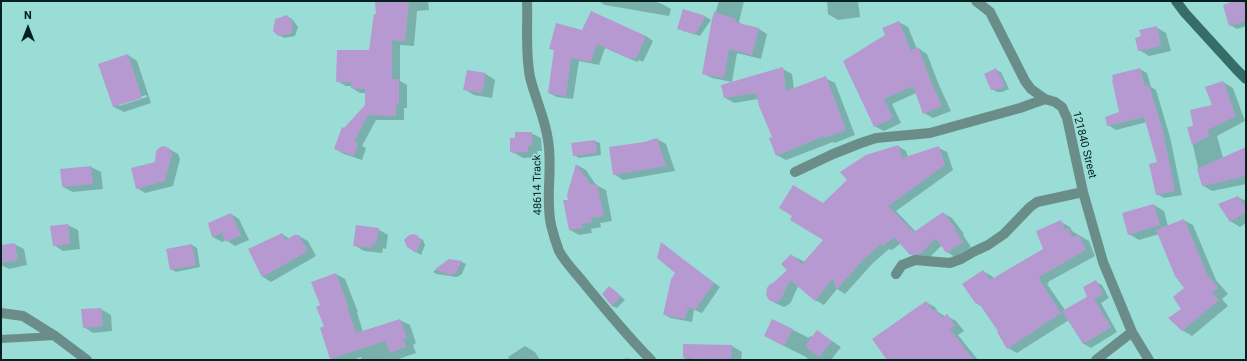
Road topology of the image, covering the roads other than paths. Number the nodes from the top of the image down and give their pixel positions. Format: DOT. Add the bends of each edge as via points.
graph roads {
  1 [pos="527,1"];
  2 [pos="976,1"];
  3 [pos="1176,1"];
  4 [pos="1246,78"];
  5 [pos="1045,99"];
  6 [pos="795,172"];
  7 [pos="1083,192"];
  8 [pos="896,274"];
  9 [pos="1,313"];
  10 [pos="1132,332"];
  11 [pos="54,336"];
  12 [pos="1,339"];
  13 [pos="87,360"];
  14 [pos="651,360"];
  15 [pos="1096,360"];
  16 [pos="1149,360"];
  1 -- 14 [label="street, 48614 Track" via="527,55 531,81 549,142 549,209 555,239 568,264"];
  2 -- 5 [label="street, 121840 Street" via="990,12 1025,81"];
  3 -- 4 [label="street"];
  5 -- 6 [label="street" via="930,133 876,138"];
  5 -- 7 [label="street, 121840 Street" via="1062,107 1067,118"];
  7 -- 8 [label="street" via="1038,202 1004,234 961,260 950,263 915,260 902,265"];
  7 -- 10 [label="street, 121840 Street" via="1103,262"];
  9 -- 11 [label="street" via="23,316"];
  10 -- 15 [label="street"];
  10 -- 16 [label="street, 121840 Street"];
  11 -- 12 [label="lane"];
  11 -- 13 [label="street"];
}
